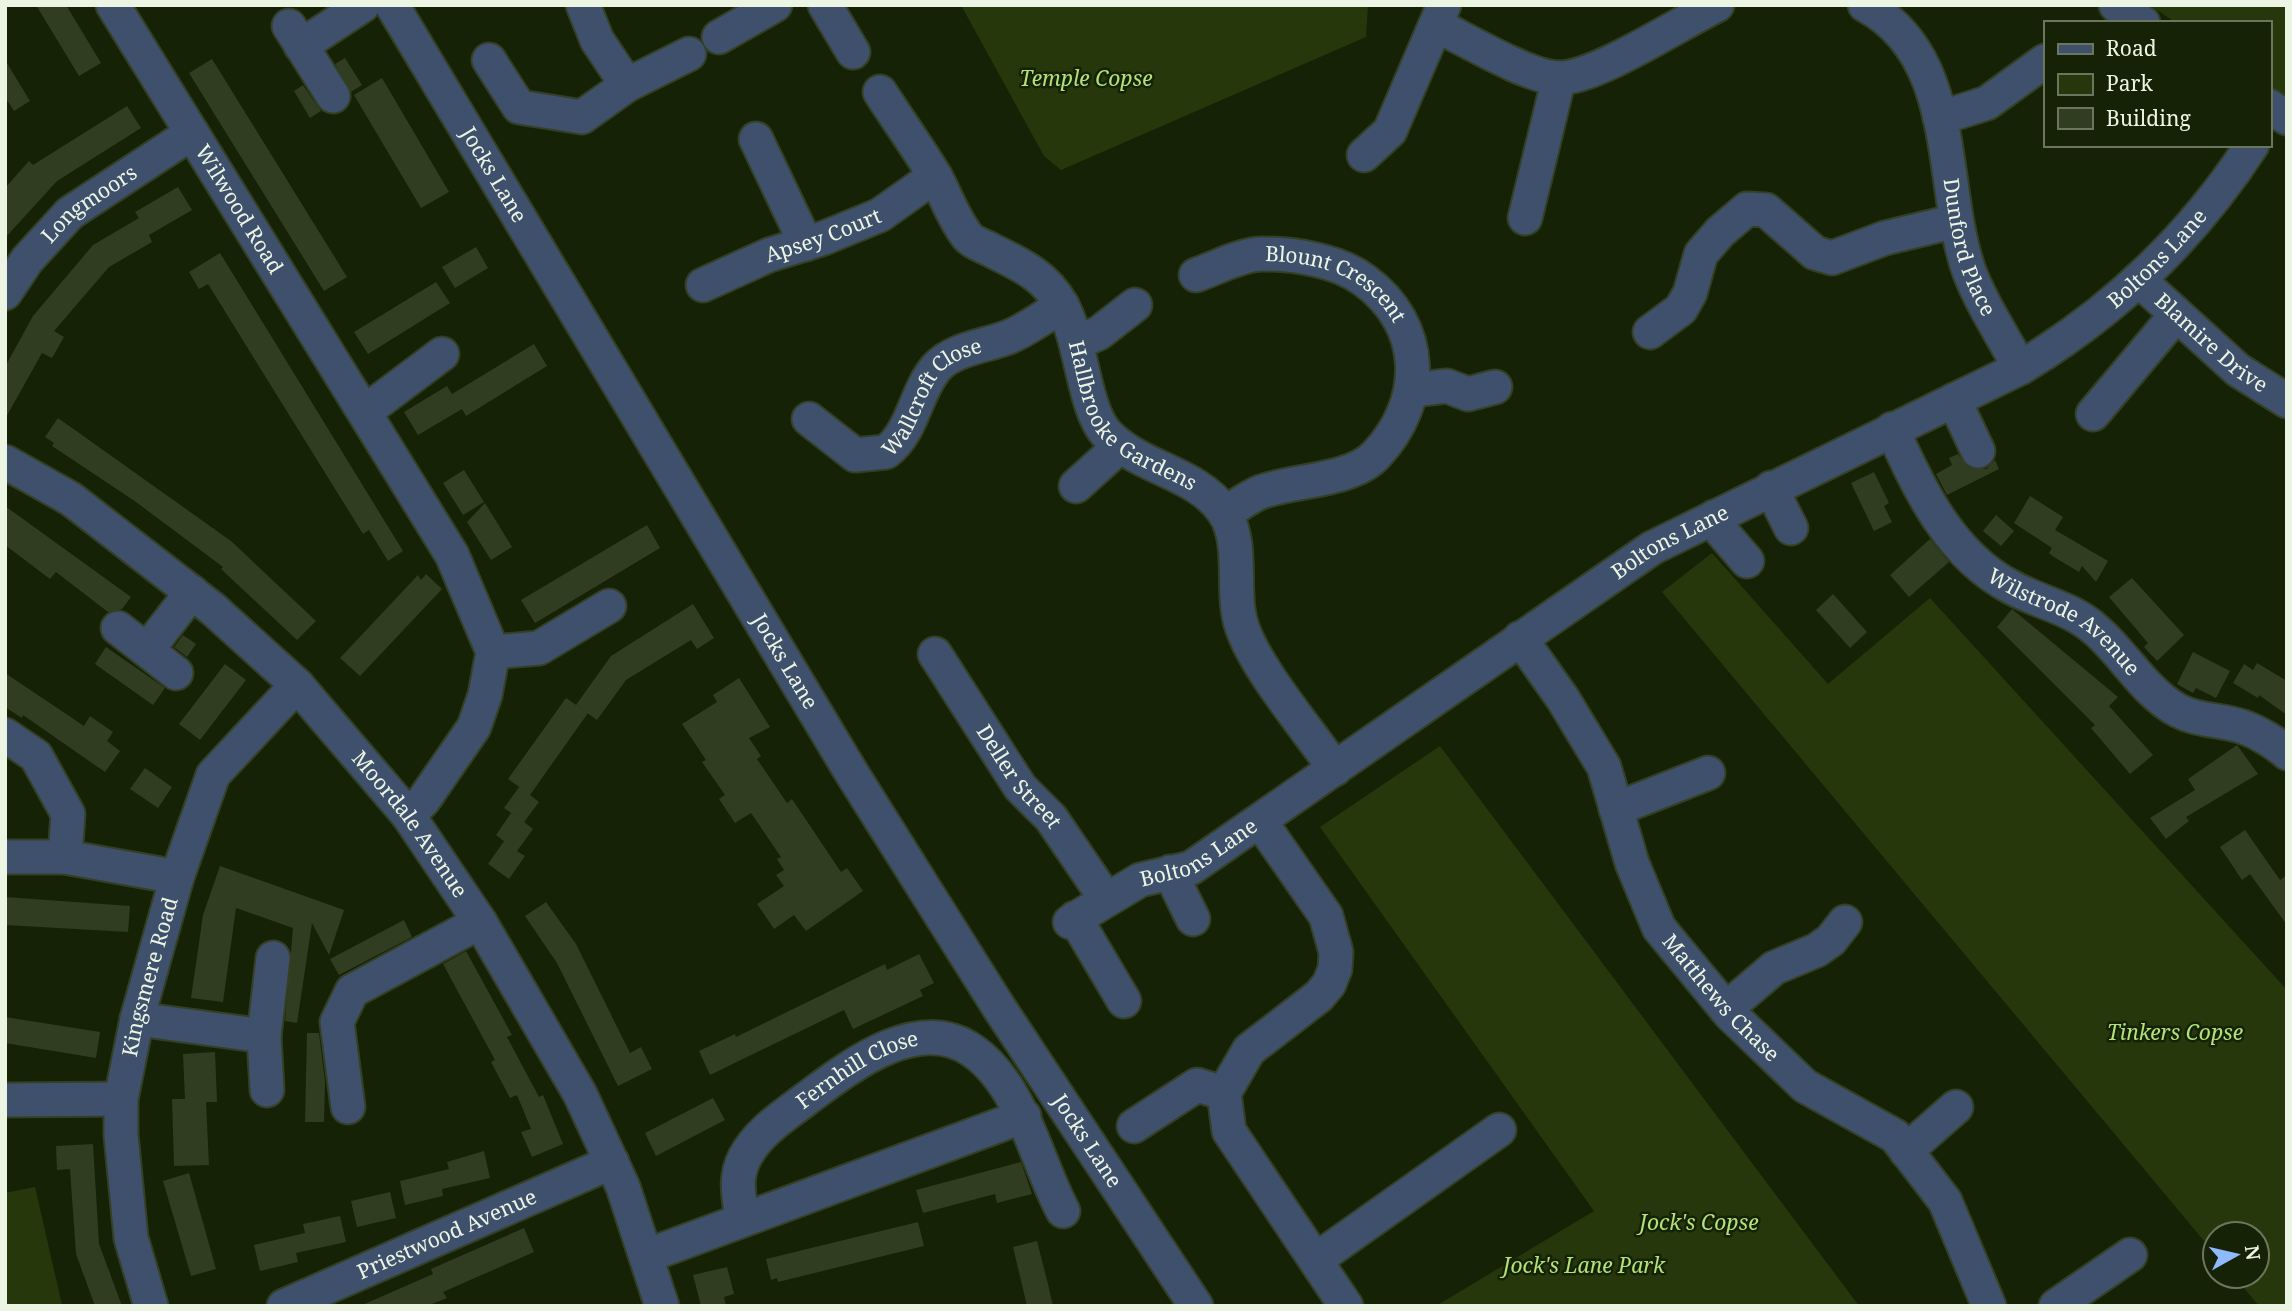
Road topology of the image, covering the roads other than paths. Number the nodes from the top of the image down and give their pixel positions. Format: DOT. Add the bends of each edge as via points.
graph roads {
  1 [pos="113,5"];
  2 [pos="363,5"];
  3 [pos="392,5"];
  4 [pos="583,5"];
  5 [pos="775,5"];
  6 [pos="825,5"];
  7 [pos="1717,5"];
  8 [pos="1865,5"];
  9 [pos="2116,5"];
  10 [pos="1440,15"];
  11 [pos="2140,21"];
  12 [pos="719,37"];
  13 [pos="853,51"];
  14 [pos="689,54"];
  15 [pos="489,60"];
  16 [pos="2044,62"];
  17 [pos="1559,78"];
  18 [pos="627,85"];
  19 [pos="880,92"];
  20 [pos="332,96"];
  21 [pos="1940,118"];
  22 [pos="192,133"];
  23 [pos="756,139"];
  24 [pos="2251,147"];
  25 [pos="1364,155"];
  26 [pos="935,176"];
  27 [pos="1525,218"];
  28 [pos="1956,221"];
  29 [pos="806,244"];
  30 [pos="1196,275"];
  31 [pos="2139,280"];
  32 [pos="703,285"];
  33 [pos="5,292"];
  34 [pos="1062,305"];
  35 [pos="1135,305"];
  36 [pos="2176,315"];
  37 [pos="1650,332"];
  38 [pos="1078,342"];
  39 [pos="442,354"];
  40 [pos="2020,368"];
  41 [pos="1495,387"];
  42 [pos="1412,390"];
  43 [pos="1954,400"];
  44 [pos="2287,401"];
  45 [pos="366,411"];
  46 [pos="2093,414"];
  47 [pos="809,419"];
  48 [pos="1892,429"];
  49 [pos="1119,446"];
  50 [pos="1978,451"];
  51 [pos="5,462"];
  52 [pos="1076,486"];
  53 [pos="1771,488"];
  54 [pos="1225,513"];
  55 [pos="1714,517"];
  56 [pos="1791,528"];
  57 [pos="1747,561"];
  58 [pos="192,592"];
  59 [pos="610,606"];
  60 [pos="118,628"];
  61 [pos="1520,638"];
  62 [pos="148,650"];
  63 [pos="493,652"];
  64 [pos="935,654"];
  65 [pos="176,673"];
  66 [pos="297,685"];
  67 [pos="5,735"];
  68 [pos="2287,752"];
  69 [pos="1335,768"];
  70 [pos="1708,774"];
  71 [pos="1616,809"];
  72 [pos="408,815"];
  73 [pos="1260,821"];
  74 [pos="5,857"];
  75 [pos="65,857"];
  76 [pos="1170,872"];
  77 [pos="177,877"];
  78 [pos="1106,899"];
  79 [pos="1193,919"];
  80 [pos="480,922"];
  81 [pos="1845,922"];
  82 [pos="274,958"];
  83 [pos="1124,1001"];
  84 [pos="1726,1009"];
  85 [pos="138,1019"];
  86 [pos="264,1036"];
  87 [pos="267,1090"];
  88 [pos="1224,1093"];
  89 [pos="121,1099"];
  90 [pos="5,1100"];
  91 [pos="348,1107"];
  92 [pos="1956,1107"];
  93 [pos="1024,1116"];
  94 [pos="1133,1126"];
  95 [pos="1499,1130"];
  96 [pos="1906,1151"];
  97 [pos="612,1163"];
  98 [pos="1064,1215"];
  99 [pos="742,1219"];
  100 [pos="2130,1255"];
  101 [pos="646,1256"];
  102 [pos="1317,1259"];
  103 [pos="151,1306"];
  104 [pos="284,1306"];
  105 [pos="662,1306"];
  106 [pos="1196,1306"];
  107 [pos="1346,1306"];
  108 [pos="1989,1306"];
  109 [pos="2056,1306"];
  1 -- 22 [label="street, Wilwood Road"];
  2 -- 20 [label="street" via="295,36"];
  3 -- 106 [label="street, Jocks Lane" via="851,772 998,1006"];
  4 -- 18 [label="street" via="597,40"];
  5 -- 12 [label="street"];
  6 -- 13 [label="street"];
  7 -- 17 [label="street" via="1600,68"];
  8 -- 21 [label="street, Dunford Place" via="1914,48 1931,82"];
  9 -- 11 [label="street"];
  10 -- 17 [label="street" via="1522,66"];
  10 -- 25 [label="street" via="1390,131"];
  14 -- 18 [label="street"];
  15 -- 18 [label="street" via="519,107 582,117"];
  16 -- 21 [label="street" via="1987,103"];
  17 -- 27 [label="street"];
  19 -- 26 [label="street, Hallbrooke Gardens"];
  21 -- 28 [label="street, Dunford Place"];
  22 -- 33 [label="street, Longmoors" via="71,213 27,260"];
  22 -- 45 [label="street, Wilwood Road"];
  23 -- 29 [label="street"];
  24 -- 31 [label="street, Boltons Lane" via="2186,235"];
  26 -- 29 [label="street, Apsey Court" via="880,215"];
  26 -- 34 [label="street, Hallbrooke Gardens" via="969,239 1026,267 1047,283"];
  28 -- 37 [label="street" via="1885,238 1832,258 1815,253 1766,210 1747,209 1702,254 1681,309"];
  28 -- 40 [label="street, Dunford Place" via="1969,270"];
  29 -- 32 [label="street, Apsey Court"];
  30 -- 42 [label="street, Blount Crescent" via="1258,254 1320,261 1362,278 1396,315 1405,334 1414,366"];
  31 -- 36 [label="street, Blamire Drive"];
  31 -- 40 [label="street, Boltons Lane" via="2067,340"];
  34 -- 38 [label="street, Hallbrooke Gardens"];
  34 -- 47 [label="street, Wallcroft Close" via="1011,336 955,355 937,367 903,432 886,452 855,455"];
  35 -- 38 [label="street" via="1099,333"];
  36 -- 44 [label="street, Blamire Drive" via="2238,370"];
  36 -- 46 [label="street"];
  38 -- 49 [label="street, Hallbrooke Gardens" via="1094,408 1104,430"];
  39 -- 45 [label="street"];
  40 -- 43 [label="street, Boltons Lane"];
  41 -- 42 [label="street" via="1468,394 1447,386"];
  42 -- 54 [label="street, Blount Crescent" via="1399,424 1371,460 1319,480 1264,491"];
  43 -- 48 [label="street, Boltons Lane"];
  43 -- 50 [label="street"];
  45 -- 63 [label="street, Wilwood Road" via="452,555"];
  48 -- 53 [label="street, Boltons Lane"];
  48 -- 68 [label="street, Wilstrode Avenue" via="1961,551 1996,579 2073,612 2134,668 2153,693 2177,710 2246,728"];
  49 -- 52 [label="street"];
  49 -- 54 [label="street, Hallbrooke Gardens" via="1202,489"];
  51 -- 58 [label="street, Moordale Avenue" via="71,499"];
  53 -- 55 [label="street, Boltons Lane"];
  53 -- 56 [label="street"];
  54 -- 69 [label="street" via="1235,552 1235,593 1243,631 1256,657"];
  55 -- 57 [label="street"];
  55 -- 61 [label="street, Boltons Lane" via="1651,548"];
  58 -- 62 [label="street"];
  58 -- 66 [label="street, Moordale Avenue"];
  59 -- 63 [label="street" via="538,648"];
  60 -- 62 [label="street"];
  61 -- 69 [label="street, Boltons Lane"];
  61 -- 71 [label="street, Matthews Chase" via="1590,741 1604,767"];
  62 -- 65 [label="street"];
  63 -- 72 [label="street" via="474,727 423,801"];
  64 -- 78 [label="street, Deller Street" via="1020,787 1051,818"];
  66 -- 72 [label="street, Moordale Avenue"];
  66 -- 77 [label="street, Kingsmere Road" via="213,775"];
  67 -- 75 [label="street" via="36,756 68,814"];
  69 -- 73 [label="street, Boltons Lane"];
  70 -- 71 [label="street"];
  71 -- 84 [label="street, Matthews Chase" via="1659,928"];
  72 -- 80 [label="street, Moordale Avenue"];
  73 -- 76 [label="street, Boltons Lane" via="1191,868"];
  73 -- 88 [label="street" via="1326,916 1336,952 1335,970 1319,996 1249,1050"];
  74 -- 75 [label="street"];
  75 -- 77 [label="street"];
  76 -- 78 [label="street, Boltons Lane" via="1140,880"];
  76 -- 79 [label="street"];
  77 -- 85 [label="street, Kingsmere Road"];
  78 -- 83 [label="street, Boltons Lane" via="1072,920"];
  80 -- 91 [label="street" via="352,991 337,1022"];
  80 -- 97 [label="street, Moordale Avenue" via="580,1094"];
  81 -- 84 [label="street" via="1831,940 1774,968"];
  82 -- 86 [label="street"];
  84 -- 96 [label="street, Matthews Chase" via="1805,1086 1895,1136"];
  85 -- 86 [label="street"];
  85 -- 89 [label="street, Kingsmere Road"];
  86 -- 87 [label="street"];
  88 -- 94 [label="street" via="1197,1084"];
  88 -- 102 [label="street" via="1229,1131"];
  89 -- 90 [label="street"];
  89 -- 103 [label="street, Kingsmere Road" via="125,1198 131,1238"];
  92 -- 96 [label="street"];
  93 -- 98 [label="street, Fernhill Close"];
  93 -- 99 [label="street"];
  93 -- 99 [label="street, Fernhill Close" via="974,1051 943,1040 887,1047 860,1059 763,1132 745,1156 737,1178"];
  95 -- 102 [label="street"];
  96 -- 108 [label="street, Matthews Chase" via="1945,1201"];
  97 -- 101 [label="street, Moordale Avenue"];
  97 -- 104 [label="street, Priestwood Avenue"];
  99 -- 101 [label="street"];
  100 -- 109 [label="street"];
  101 -- 105 [label="street, Moordale Avenue"];
  102 -- 107 [label="street"];
}
